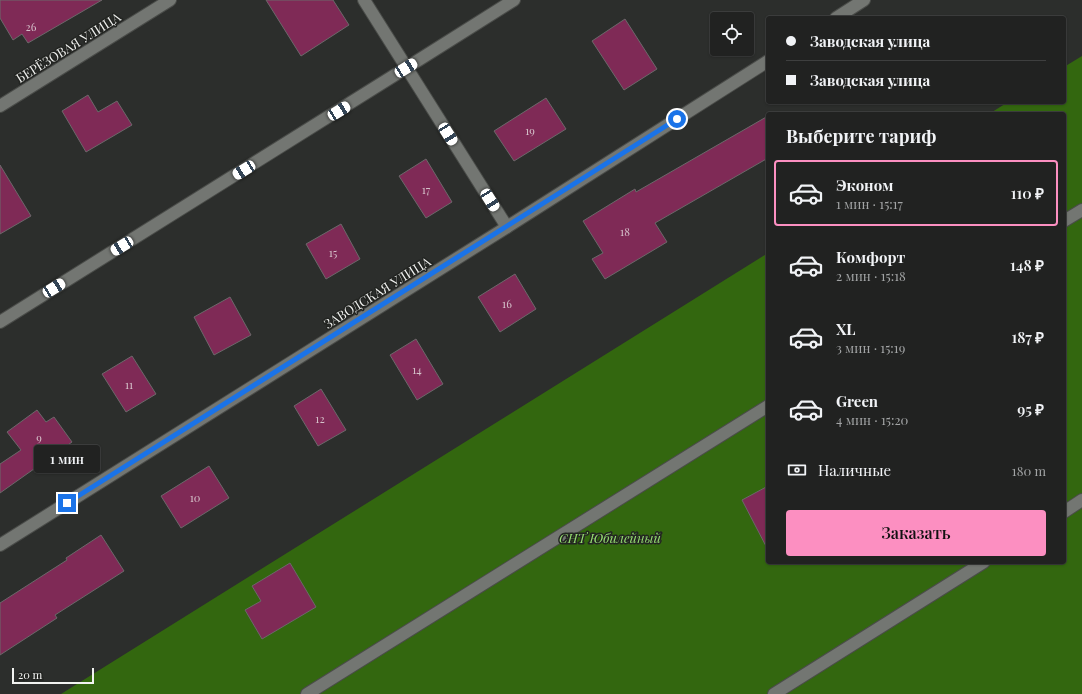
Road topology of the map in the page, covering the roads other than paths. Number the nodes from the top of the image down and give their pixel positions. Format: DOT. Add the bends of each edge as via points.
graph roads {
  1 [pos="170,0"];
  2 [pos="364,0"];
  3 [pos="514,0"];
  4 [pos="864,0"];
  5 [pos="839,16"];
  6 [pos="766,62"];
  7 [pos="406,68"];
  8 [pos="0,106"];
  9 [pos="1082,210"];
  10 [pos="1066,220"];
  11 [pos="507,227"];
  12 [pos="0,322"];
  13 [pos="766,407"];
  14 [pos="1082,500"];
  15 [pos="1066,511"];
  16 [pos="0,545"];
  17 [pos="981,564"];
  18 [pos="307,694"];
  19 [pos="774,694"];
  1 -- 8 [label="street, БЕРЁЗОВАЯ УЛИЦА"];
  2 -- 7 [label="street"];
  3 -- 7 [label="street"];
  4 -- 5 [label="street"];
  6 -- 11 [label="street, ЗАВОДСКАЯ УЛИЦА"];
  7 -- 11 [label="street"];
  7 -- 12 [label="street"];
  9 -- 10 [label="street"];
  11 -- 16 [label="street, ЗАВОДСКАЯ УЛИЦА"];
  13 -- 18 [label="street"];
  14 -- 15 [label="street"];
  17 -- 19 [label="street"];
}
